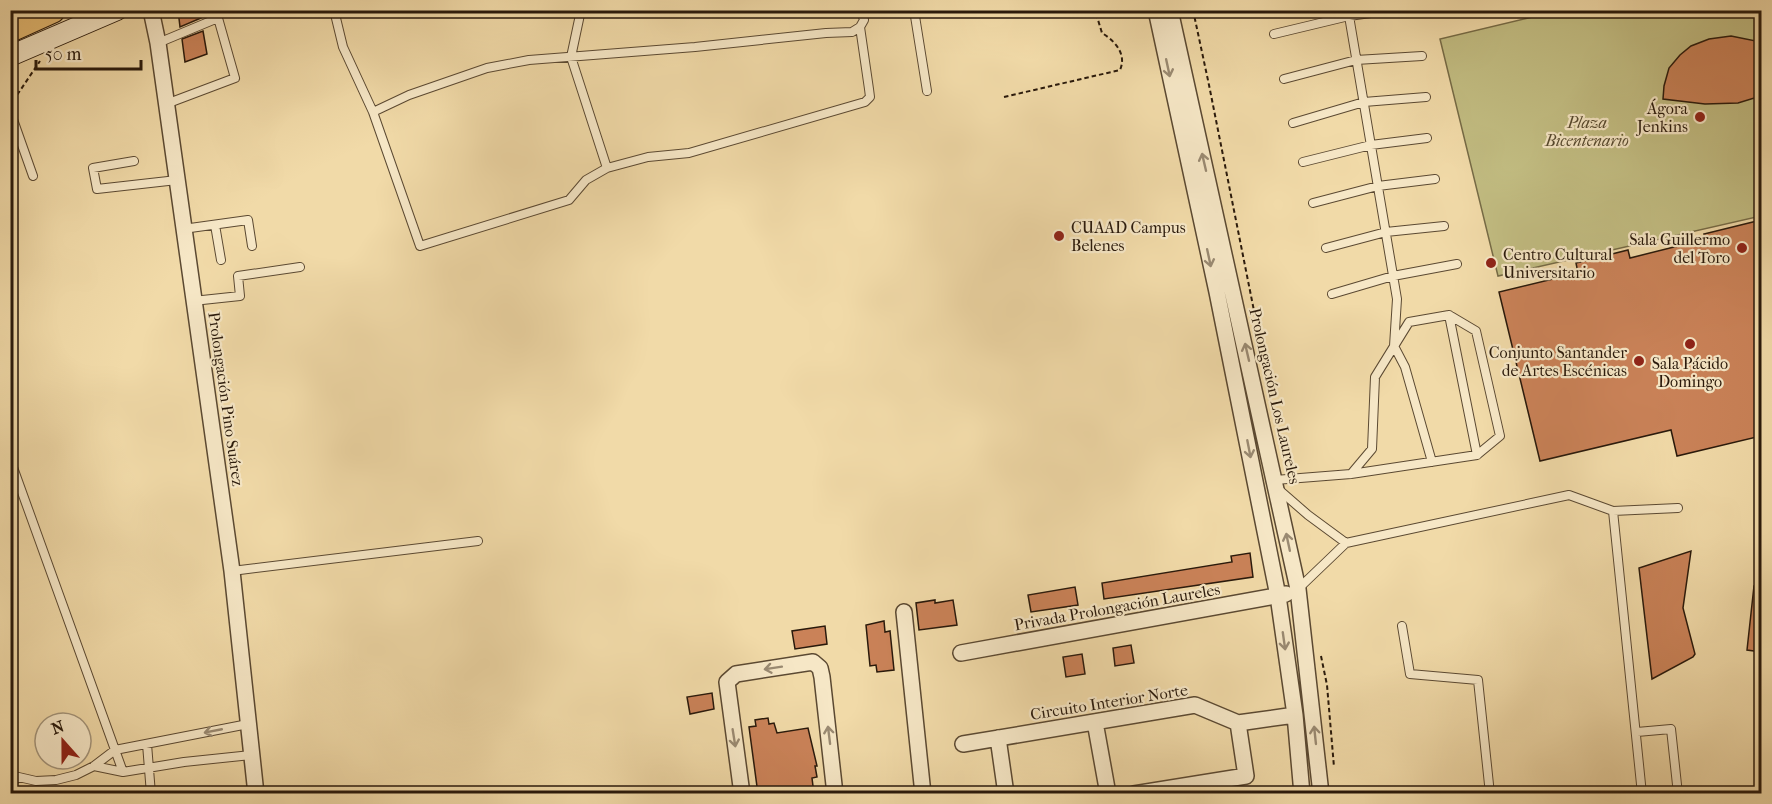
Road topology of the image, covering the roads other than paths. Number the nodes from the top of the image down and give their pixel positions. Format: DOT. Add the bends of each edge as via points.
graph roads {
  1 [pos="52,10"];
  2 [pos="117,10"];
  3 [pos="151,10"];
  4 [pos="334,10"];
  5 [pos="581,10"];
  6 [pos="861,10"];
  7 [pos="914,10"];
  8 [pos="1156,10"];
  9 [pos="1170,10"];
  10 [pos="1392,10"];
  11 [pos="217,14"];
  12 [pos="1349,16"];
  13 [pos="860,27"];
  14 [pos="10,28"];
  15 [pos="1274,34"];
  16 [pos="158,43"];
  17 [pos="10,56"];
  18 [pos="1422,56"];
  19 [pos="571,57"];
  20 [pos="1356,60"];
  21 [pos="1284,80"];
  22 [pos="927,91"];
  23 [pos="1426,97"];
  24 [pos="1364,102"];
  25 [pos="166,104"];
  26 [pos="10,111"];
  27 [pos="373,112"];
  28 [pos="1293,123"];
  29 [pos="1427,138"];
  30 [pos="1371,145"];
  31 [pos="134,160"];
  32 [pos="1303,162"];
  33 [pos="607,168"];
  34 [pos="33,176"];
  35 [pos="1435,179"];
  36 [pos="177,180"];
  37 [pos="1378,186"];
  38 [pos="1313,203"];
  39 [pos="215,225"];
  40 [pos="1444,226"];
  41 [pos="183,229"];
  42 [pos="1386,232"];
  43 [pos="252,246"];
  44 [pos="1326,248"];
  45 [pos="220,260"];
  46 [pos="1457,264"];
  47 [pos="300,267"];
  48 [pos="1393,276"];
  49 [pos="1232,288"];
  50 [pos="1216,292"];
  51 [pos="1332,294"];
  52 [pos="193,301"];
  53 [pos="1449,315"];
  54 [pos="1394,346"];
  55 [pos="1477,455"];
  56 [pos="10,459"];
  57 [pos="1432,462"];
  58 [pos="1351,474"];
  59 [pos="1276,484"];
  60 [pos="1678,508"];
  61 [pos="1613,511"];
  62 [pos="478,542"];
  63 [pos="1346,543"];
  64 [pos="232,571"];
  65 [pos="1298,590"];
  66 [pos="1278,597"];
  67 [pos="904,612"];
  68 [pos="1402,626"];
  69 [pos="961,653"];
  70 [pos="1294,715"];
  71 [pos="1095,722"];
  72 [pos="1238,723"];
  73 [pos="248,724"];
  74 [pos="1636,732"];
  75 [pos="998,738"];
  76 [pos="147,744"];
  77 [pos="963,744"];
  78 [pos="115,750"];
  79 [pos="251,755"];
  80 [pos="94,766"];
  81 [pos="149,768"];
  82 [pos="123,772"];
  83 [pos="13,777"];
  84 [pos="10,787"];
  85 [pos="152,794"];
  86 [pos="256,794"];
  87 [pos="742,794"];
  88 [pos="836,794"];
  89 [pos="923,794"];
  90 [pos="1006,794"];
  91 [pos="1108,794"];
  92 [pos="1134,794"];
  93 [pos="1302,794"];
  94 [pos="1321,794"];
  95 [pos="1490,794"];
  96 [pos="1642,794"];
  97 [pos="1678,794"];
  1 -- 14 [label="highway"];
  2 -- 17 [label="main road"];
  3 -- 16 [label="street, Prolongación Pino Suárez"];
  4 -- 27 [label="lane" via="343,47"];
  5 -- 19 [label="lane"];
  6 -- 13 [label="lane" via="864,20"];
  7 -- 22 [label="lane"];
  8 -- 50 [label="street, Prolongación Los Laureles, one-way"];
  49 -- 9 [label="street, Prolongación Los Laureles, one-way"];
  10 -- 12 [label="lane"];
  11 -- 16 [label="lane"];
  11 -- 25 [label="lane" via="235,78"];
  12 -- 15 [label="lane"];
  12 -- 20 [label="lane"];
  13 -- 19 [label="lane" via="852,32"];
  13 -- 33 [label="lane" via="870,97 865,102 689,153 648,157"];
  16 -- 25 [label="street, Prolongación Pino Suárez"];
  18 -- 20 [label="lane"];
  19 -- 27 [label="lane" via="487,68"];
  19 -- 33 [label="lane"];
  20 -- 21 [label="lane"];
  20 -- 24 [label="lane"];
  23 -- 24 [label="lane"];
  24 -- 28 [label="lane"];
  24 -- 30 [label="lane"];
  25 -- 36 [label="street, Prolongación Pino Suárez"];
  26 -- 34 [label="lane"];
  27 -- 33 [label="lane" via="420,246 569,200 586,180"];
  29 -- 30 [label="lane"];
  30 -- 32 [label="lane"];
  30 -- 37 [label="lane"];
  31 -- 36 [label="lane" via="93,168 97,189"];
  35 -- 37 [label="lane"];
  36 -- 41 [label="street, Prolongación Pino Suárez"];
  37 -- 38 [label="lane"];
  37 -- 42 [label="lane"];
  39 -- 41 [label="lane"];
  39 -- 43 [label="lane" via="248,220"];
  39 -- 45 [label="lane"];
  40 -- 42 [label="lane"];
  41 -- 52 [label="street, Prolongación Pino Suárez"];
  42 -- 44 [label="lane"];
  42 -- 48 [label="lane"];
  46 -- 48 [label="lane"];
  47 -- 52 [label="lane" via="238,276 240,296"];
  48 -- 51 [label="lane"];
  48 -- 54 [label="lane" via="1397,299"];
  49 -- 50 [label="street"];
  59 -- 49 [label="street, Prolongación Los Laureles, one-way"];
  50 -- 66 [label="street, Prolongación Los Laureles, one-way"];
  52 -- 64 [label="street, Prolongación Pino Suárez"];
  53 -- 54 [label="lane" via="1409,322"];
  53 -- 55 [label="lane"];
  53 -- 55 [label="lane" via="1476,331 1500,436"];
  54 -- 57 [label="lane" via="1405,367"];
  54 -- 58 [label="lane" via="1375,376 1372,449"];
  55 -- 57 [label="lane"];
  56 -- 78 [label="lane"];
  57 -- 58 [label="lane"];
  58 -- 59 [label="lane"];
  59 -- 63 [label="lane" via="1308,515"];
  65 -- 59 [label="street, Prolongación Los Laureles, one-way"];
  60 -- 61 [label="lane"];
  61 -- 63 [label="lane" via="1569,495"];
  61 -- 74 [label="lane"];
  62 -- 64 [label="lane"];
  63 -- 65 [label="lane"];
  64 -- 73 [label="street, Prolongación Pino Suárez"];
  65 -- 66 [label="street, Privada Prolongación Laureles"];
  94 -- 65 [label="street, Prolongación Los Laureles, one-way"];
  66 -- 69 [label="street, Privada Prolongación Laureles"];
  66 -- 70 [label="street, Prolongación Los Laureles, one-way"];
  67 -- 89 [label="street"];
  68 -- 95 [label="lane" via="1410,674 1478,680"];
  70 -- 72 [label="street"];
  70 -- 93 [label="street, Prolongación Los Laureles"];
  71 -- 72 [label="street, Circuito Interior Norte" via="1195,705"];
  71 -- 75 [label="street, Circuito Interior Norte"];
  71 -- 91 [label="street"];
  72 -- 92 [label="street" via="1246,776"];
  73 -- 76 [label="lane, one-way"];
  73 -- 79 [label="street, Prolongación Pino Suárez"];
  74 -- 96 [label="lane"];
  74 -- 97 [label="lane" via="1671,729"];
  75 -- 77 [label="street, Circuito Interior Norte"];
  75 -- 90 [label="street"];
  76 -- 78 [label="lane"];
  76 -- 81 [label="lane"];
  78 -- 80 [label="lane"];
  78 -- 82 [label="lane"];
  79 -- 81 [label="lane"];
  79 -- 86 [label="street, Prolongación Pino Suárez"];
  80 -- 82 [label="lane"];
  80 -- 83 [label="lane" via="56,780"];
  81 -- 82 [label="lane"];
  81 -- 85 [label="lane"];
  83 -- 84 [label="lane"];
  88 -- 87 [label="street, one-way" via="822,676 813,662 736,674 727,682"];
}
